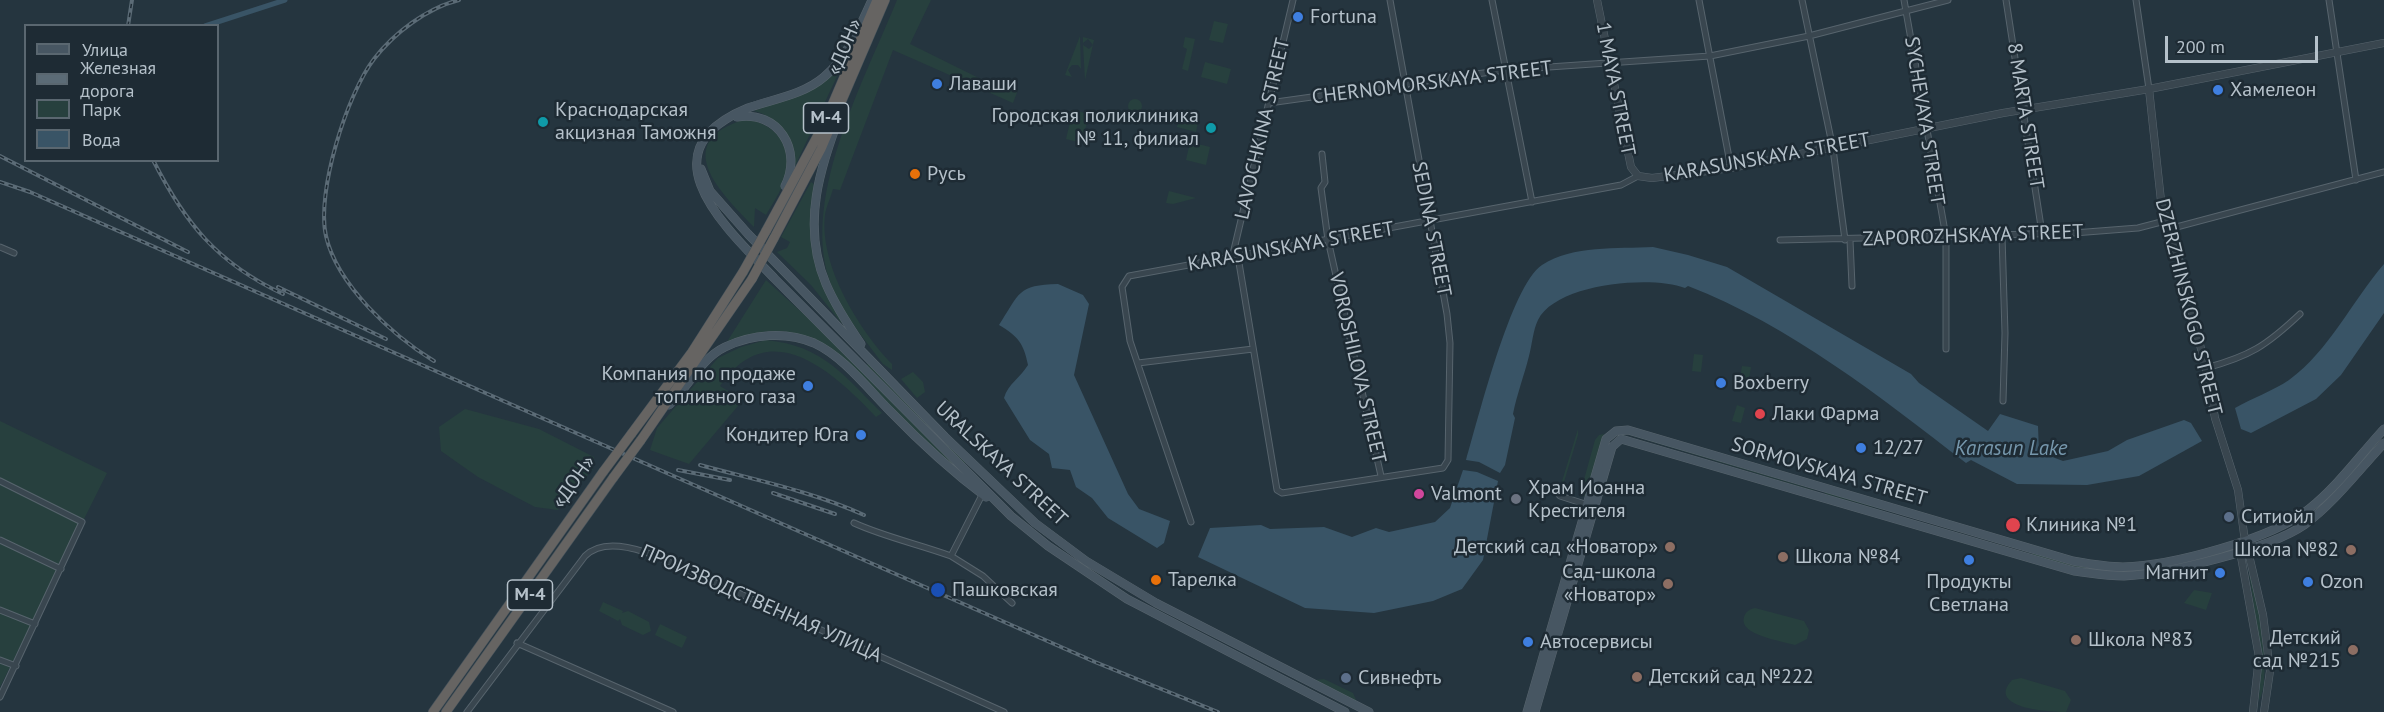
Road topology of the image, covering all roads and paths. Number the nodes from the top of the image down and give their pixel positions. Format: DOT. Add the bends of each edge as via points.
graph roads {
  1 [pos="874,0"];
  2 [pos="885,0"];
  3 [pos="1293,0"];
  4 [pos="1390,0"];
  5 [pos="1492,0"];
  6 [pos="1597,0"];
  7 [pos="1699,0"];
  8 [pos="1802,0"];
  9 [pos="1904,0"];
  10 [pos="1948,0"];
  11 [pos="2006,0"];
  12 [pos="2136,0"];
  13 [pos="2329,0"];
  14 [pos="1906,10"];
  15 [pos="1809,36"];
  16 [pos="2384,43"];
  17 [pos="2336,53"];
  18 [pos="1710,57"];
  19 [pos="1609,65"];
  20 [pos="856,70"];
  21 [pos="1505,70"];
  22 [pos="1404,85"];
  23 [pos="2149,89"];
  24 [pos="1269,103"];
  25 [pos="2023,110"];
  26 [pos="1927,130"];
  27 [pos="1833,149"];
  28 [pos="1322,154"];
  29 [pos="1731,168"];
  30 [pos="2384,172"];
  31 [pos="1638,176"];
  32 [pos="2356,180"];
  33 [pos="1532,202"];
  34 [pos="1430,221"];
  35 [pos="2165,221"];
  36 [pos="2169,229"];
  37 [pos="766,231"];
  38 [pos="2042,232"];
  39 [pos="2002,236"];
  40 [pos="1946,237"];
  41 [pos="1328,240"];
  42 [pos="1780,240"];
  43 [pos="1848,240"];
  44 [pos="0,247"];
  45 [pos="14,253"];
  46 [pos="1235,258"];
  47 [pos="1852,286"];
  48 [pos="2300,314"];
  49 [pos="1253,349"];
  50 [pos="1946,349"];
  51 [pos="869,358"];
  52 [pos="1138,363"];
  53 [pos="861,364"];
  54 [pos="2206,368"];
  55 [pos="2003,401"];
  56 [pos="663,410"];
  57 [pos="2384,429"];
  58 [pos="1621,434"];
  59 [pos="2384,443"];
  60 [pos="1382,476"];
  61 [pos="0,481"];
  62 [pos="1553,488"];
  63 [pos="1818,491"];
  64 [pos="982,495"];
  65 [pos="1598,503"];
  66 [pos="1586,508"];
  67 [pos="1594,514"];
  68 [pos="1011,516"];
  69 [pos="1191,522"];
  70 [pos="854,523"];
  71 [pos="0,540"];
  72 [pos="2245,540"];
  73 [pos="2027,548"];
  74 [pos="2249,549"];
  75 [pos="2240,552"];
  76 [pos="951,556"];
  77 [pos="2024,557"];
  78 [pos="61,569"];
  79 [pos="1012,603"];
  80 [pos="0,610"];
  81 [pos="36,624"];
  82 [pos="517,643"];
  83 [pos="0,660"];
  84 [pos="16,666"];
  85 [pos="0,697"];
  86 [pos="433,712"];
  87 [pos="446,712"];
  88 [pos="468,712"];
  89 [pos="673,712"];
  90 [pos="1004,712"];
  91 [pos="1345,712"];
  92 [pos="1369,712"];
  93 [pos="1527,712"];
  94 [pos="1535,712"];
  95 [pos="2254,712"];
  96 [pos="2264,712"];
  1 -- 37 [label="highway, «ДОН» / М-4" via="824,124"];
  1 -- 53 [label="main road, URALSKAYA STREET" via="849,45 824,78 729,117 705,136 696,159 698,180 711,207 738,242"];
  2 -- 20 [label="highway, «ДОН» / М-4"];
  3 -- 24 [label="street, LAVOCHKINA STREET"];
  4 -- 22 [label="street, SEDINA STREET"];
  5 -- 21 [label="street"];
  6 -- 19 [label="street, 1 MAYA STREET"];
  7 -- 18 [label="street"];
  8 -- 15 [label="street"];
  9 -- 14 [label="street, SYCHEVAYA STREET"];
  10 -- 14 [label="street, CHERNOMORSKAYA STREET"];
  11 -- 25 [label="street, 8 MARTA STREET"];
  12 -- 23 [label="street, DZERZHINSKOGO STREET"];
  13 -- 17 [label="street"];
  14 -- 15 [label="street, CHERNOMORSKAYA STREET"];
  14 -- 26 [label="street, SYCHEVAYA STREET"];
  15 -- 18 [label="street, CHERNOMORSKAYA STREET"];
  15 -- 27 [label="street"];
  16 -- 17 [label="street, KARASUNSKAYA STREET"];
  17 -- 23 [label="street, KARASUNSKAYA STREET"];
  17 -- 32 [label="street"];
  18 -- 19 [label="street, CHERNOMORSKAYA STREET"];
  18 -- 29 [label="street"];
  19 -- 21 [label="street, CHERNOMORSKAYA STREET"];
  19 -- 31 [label="street, 1 MAYA STREET" via="1631,167"];
  20 -- 51 [label="main road" via="821,166 814,224 827,287"];
  20 -- 56 [label="highway, «ДОН» / М-4, bridge" via="821,149 752,279"];
  21 -- 22 [label="street, CHERNOMORSKAYA STREET"];
  21 -- 33 [label="street"];
  22 -- 24 [label="street, CHERNOMORSKAYA STREET"];
  22 -- 34 [label="street, SEDINA STREET"];
  23 -- 25 [label="street, KARASUNSKAYA STREET"];
  23 -- 35 [label="street, DZERZHINSKOGO STREET"];
  24 -- 46 [label="street, LAVOCHKINA STREET"];
  25 -- 26 [label="street, KARASUNSKAYA STREET"];
  25 -- 38 [label="street, 8 MARTA STREET"];
  26 -- 27 [label="street, KARASUNSKAYA STREET"];
  26 -- 40 [label="street, SYCHEVAYA STREET"];
  27 -- 29 [label="street, KARASUNSKAYA STREET"];
  27 -- 43 [label="street"];
  28 -- 41 [label="street, VOROSHILOVA STREET" via="1325,182 1321,188"];
  29 -- 31 [label="street, KARASUNSKAYA STREET" via="1652,178"];
  30 -- 32 [label="street"];
  31 -- 33 [label="street, KARASUNSKAYA STREET" via="1620,185"];
  32 -- 36 [label="street"];
  33 -- 34 [label="street, KARASUNSKAYA STREET"];
  34 -- 41 [label="street, KARASUNSKAYA STREET"];
  34 -- 60 [label="street, SEDINA STREET" via="1450,343 1448,460 1443,468"];
  35 -- 36 [label="street, DZERZHINSKOGO STREET"];
  35 -- 38 [label="street, ZAPOROZHSKAYA STREET" via="2138,228 2074,234"];
  36 -- 54 [label="street, DZERZHINSKOGO STREET"];
  37 -- 51 [label="main road, URALSKAYA STREET" via="766,223 789,178 790,152 775,125 760,117 746,116 728,121 711,133 701,154 705,182 748,234"];
  37 -- 86 [label="highway, «ДОН» / М-4, bridge" via="692,352"];
  38 -- 39 [label="street, ZAPOROZHSKAYA STREET"];
  39 -- 40 [label="street, ZAPOROZHSKAYA STREET"];
  39 -- 55 [label="street"];
  40 -- 43 [label="street, ZAPOROZHSKAYA STREET"];
  40 -- 50 [label="street, SYCHEVAYA STREET"];
  41 -- 46 [label="street, KARASUNSKAYA STREET"];
  41 -- 60 [label="street, VOROSHILOVA STREET"];
  42 -- 43 [label="street, ZAPOROZHSKAYA STREET"];
  43 -- 47 [label="street"];
  44 -- 45 [label="street"];
  46 -- 49 [label="street"];
  46 -- 52 [label="street, KARASUNSKAYA STREET" via="1129,276 1122,287 1130,341"];
  48 -- 54 [label="street" via="2250,354"];
  49 -- 52 [label="street"];
  49 -- 60 [label="street" via="1275,486 1282,493"];
  51 -- 53 [label="main road" via="861,356"];
  51 -- 92 [label="main road, URALSKAYA STREET" via="1022,511 1086,561 1156,603"];
  52 -- 69 [label="street"];
  53 -- 68 [label="main road, URALSKAYA STREET"];
  54 -- 72 [label="street, DZERZHINSKOGO STREET" via="2215,418 2238,490"];
  56 -- 64 [label="main road" via="724,347 773,335 805,340 836,357"];
  56 -- 87 [label="highway, «ДОН» / М-4, bridge"];
  57 -- 72 [label="main road, SORMOVSKAYA STREET" via="2311,508 2282,527"];
  58 -- 63 [label="main road, SORMOVSKAYA STREET"];
  58 -- 65 [label="main road" via="1612,447"];
  58 -- 66 [label="main road" via="1606,439"];
  59 -- 74 [label="main road, SORMOVSKAYA STREET" via="2320,512 2285,536"];
  61 -- 78 [label="street" via="82,522"];
  62 -- 66 [label="street" via="1560,496"];
  63 -- 73 [label="main road, SORMOVSKAYA STREET"];
  63 -- 77 [label="main road, SORMOVSKAYA STREET"];
  64 -- 68 [label="main road"];
  64 -- 76 [label="street"];
  65 -- 66 [label="street"];
  65 -- 67 [label="main road"];
  66 -- 67 [label="street"];
  66 -- 93 [label="main road"];
  67 -- 94 [label="main road"];
  68 -- 91 [label="main road, URALSKAYA STREET" via="1127,599"];
  70 -- 76 [label="street"];
  71 -- 78 [label="street"];
  72 -- 73 [label="main road, SORMOVSKAYA STREET" via="2125,567 2073,561"];
  72 -- 74 [label="street"];
  72 -- 75 [label="street"];
  73 -- 77 [label="main road"];
  74 -- 75 [label="main road, SORMOVSKAYA STREET"];
  74 -- 96 [label="street" via="2269,655"];
  75 -- 77 [label="main road, SORMOVSKAYA STREET" via="2126,576 2074,571"];
  75 -- 95 [label="street" via="2259,657"];
  76 -- 79 [label="street" via="983,576"];
  78 -- 81 [label="street"];
  80 -- 81 [label="street"];
  81 -- 84 [label="street"];
  82 -- 88 [label="street"];
  82 -- 89 [label="street"];
  82 -- 90 [label="street, ПРОИЗВОДСТВЕННАЯ УЛИЦА" via="591,549 635,548"];
  83 -- 84 [label="street"];
  84 -- 85 [label="street"];
}
